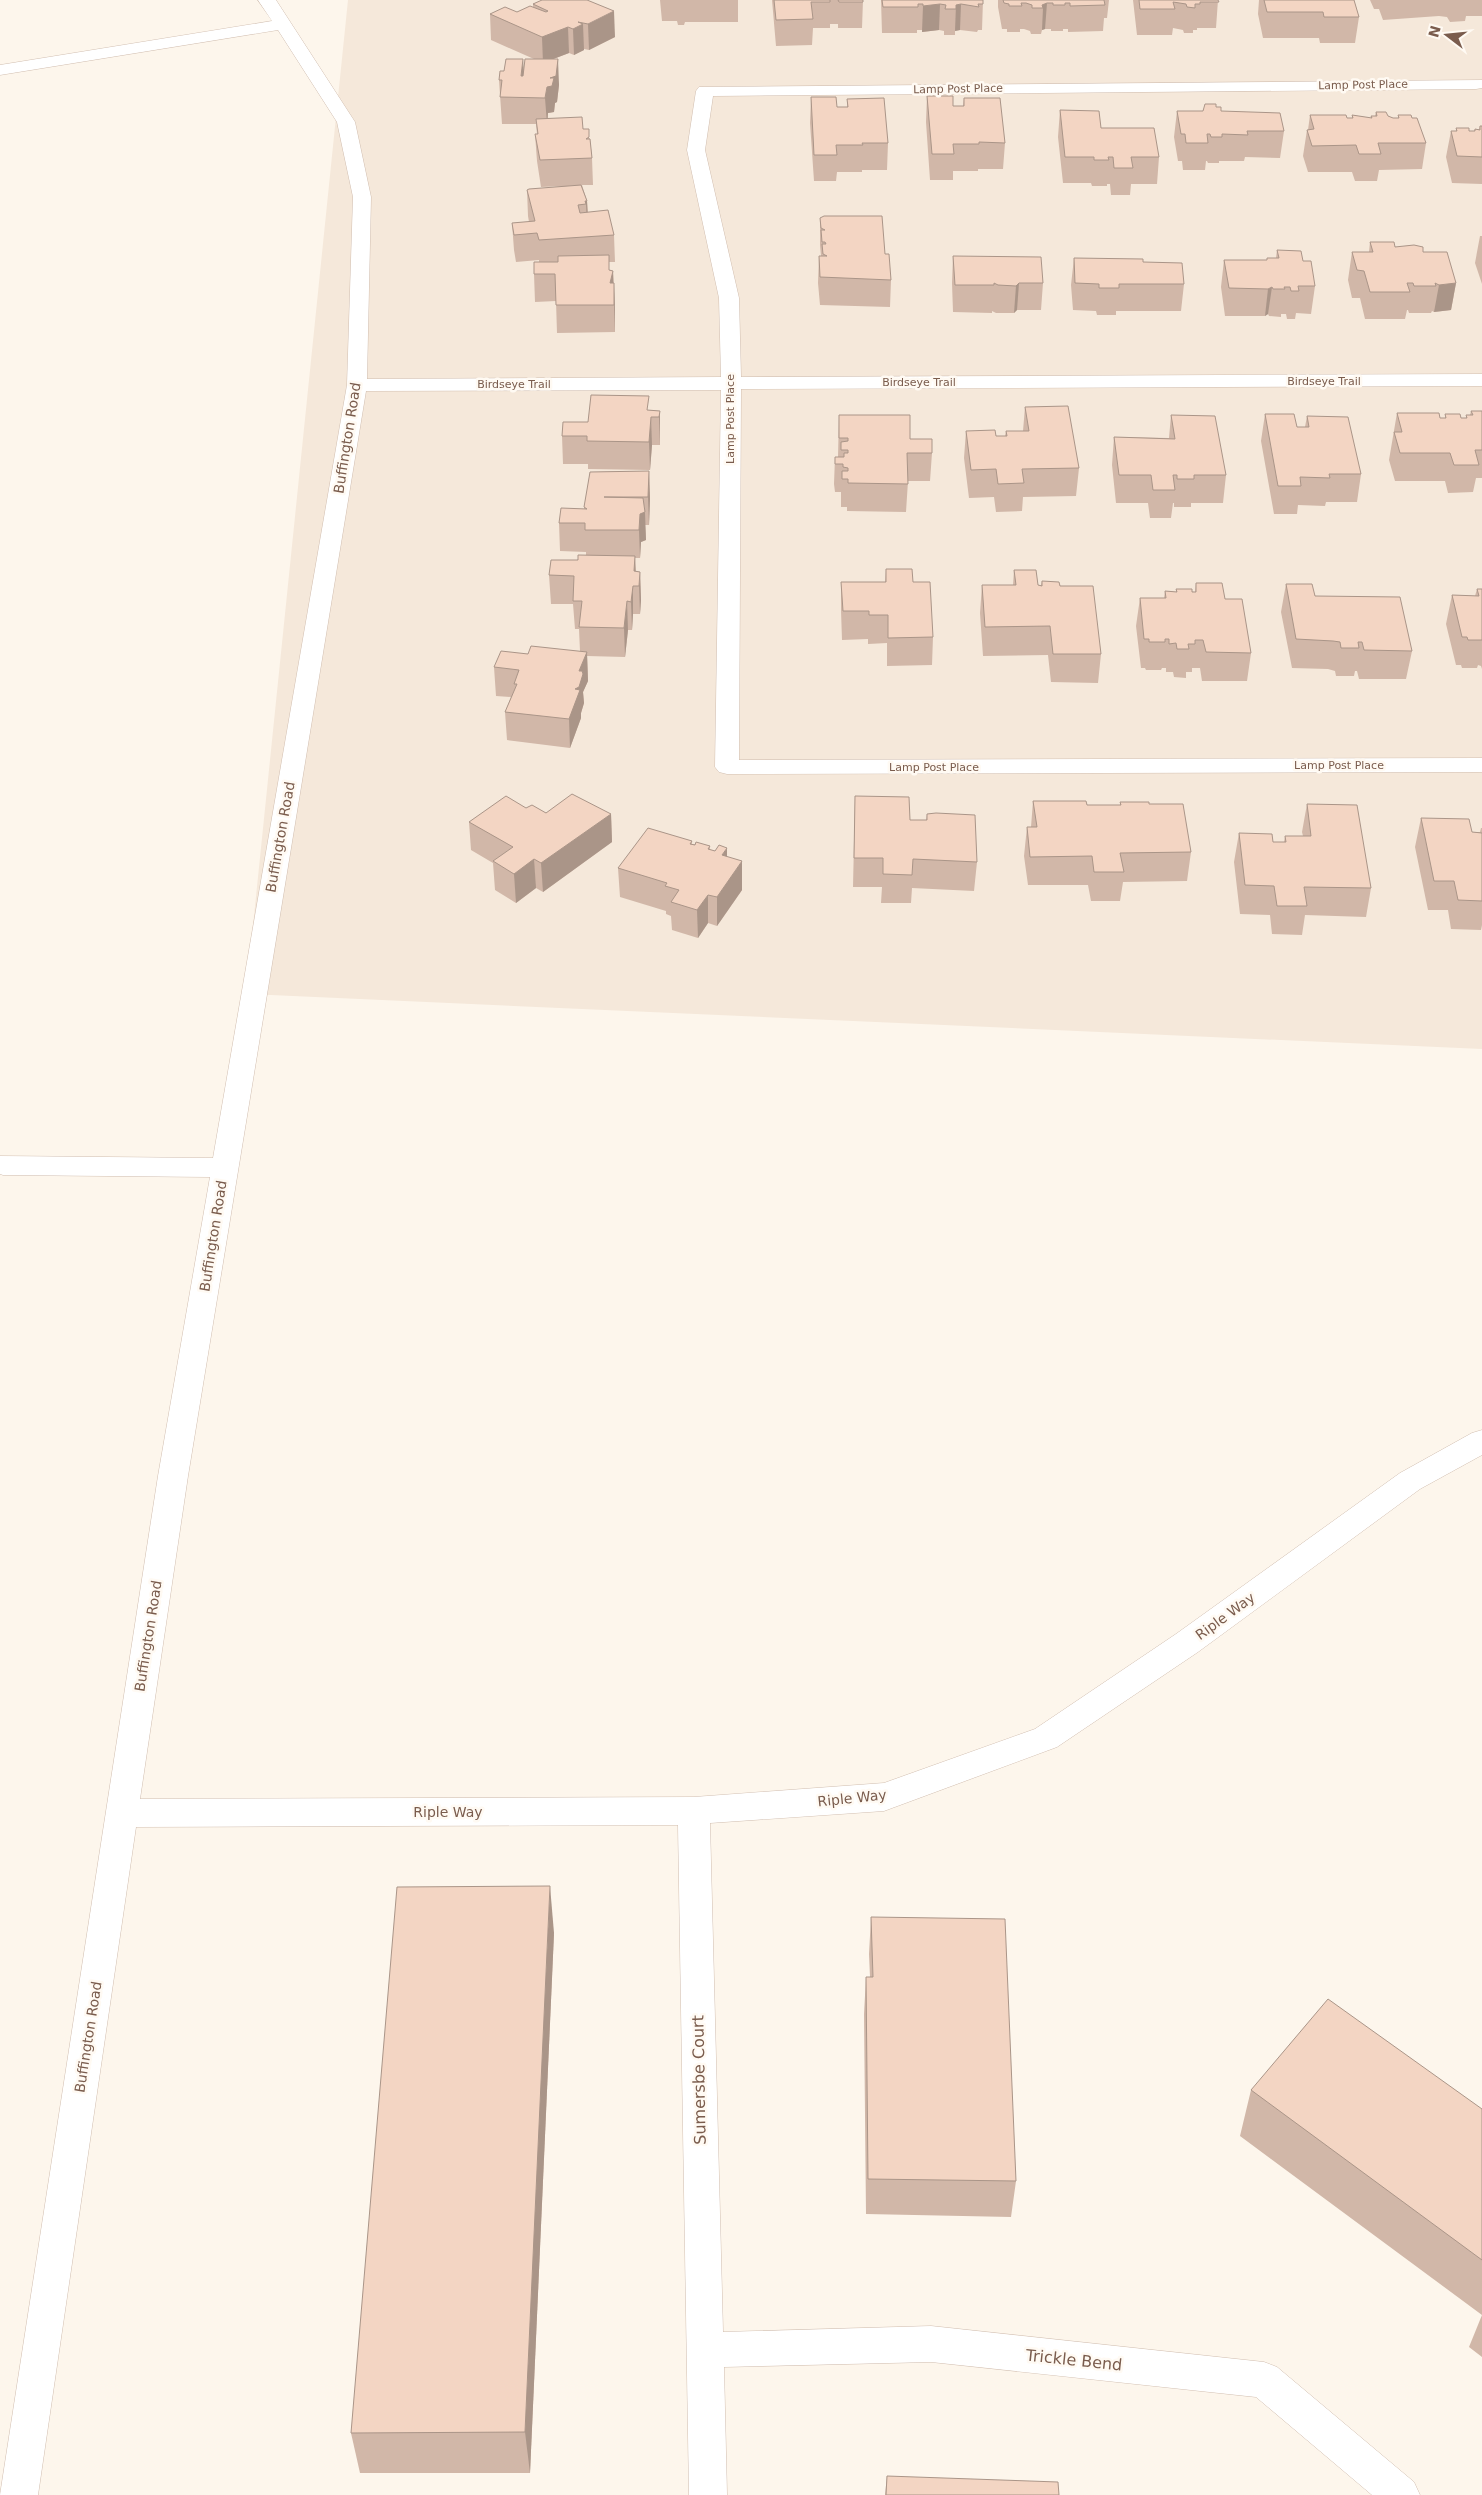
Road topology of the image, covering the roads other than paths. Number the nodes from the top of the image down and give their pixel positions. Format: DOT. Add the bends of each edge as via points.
graph roads {
  1 [pos="267,0"];
  2 [pos="284,24"];
  3 [pos="0,51"];
  4 [pos="6,69"];
  5 [pos="1476,84"];
  6 [pos="1482,380"];
  7 [pos="731,382"];
  8 [pos="357,386"];
  9 [pos="1482,765"];
  10 [pos="3,1165"];
  11 [pos="224,1168"];
  12 [pos="1482,1441"];
  13 [pos="694,1811"];
  14 [pos="122,1813"];
  15 [pos="704,2350"];
  16 [pos="19,2495"];
  17 [pos="708,2495"];
  18 [pos="1401,2495"];
  1 -- 2 [label="street, Buffington Road"];
  2 -- 4 [label="street"];
  2 -- 8 [label="street, Buffington Road" via="346,122 362,197"];
  3 -- 4 [label="street"];
  5 -- 7 [label="street, Lamp Post Place" via="705,91 696,150 730,298"];
  6 -- 7 [label="street, Birdseye Trail"];
  7 -- 8 [label="street, Birdseye Trail"];
  7 -- 9 [label="street, Lamp Post Place" via="727,767"];
  8 -- 11 [label="street, Buffington Road"];
  10 -- 11 [label="street"];
  11 -- 14 [label="street, Buffington Road"];
  12 -- 13 [label="street, Riple Way" via="1410,1482 1186,1644 1046,1738 884,1797"];
  13 -- 14 [label="street, Riple Way"];
  13 -- 15 [label="street, Sumersbe Court"];
  14 -- 16 [label="street, Buffington Road"];
  15 -- 17 [label="street, Sumersbe Court"];
  15 -- 18 [label="street, Trickle Bend" via="931,2344 1264,2380"];
}
